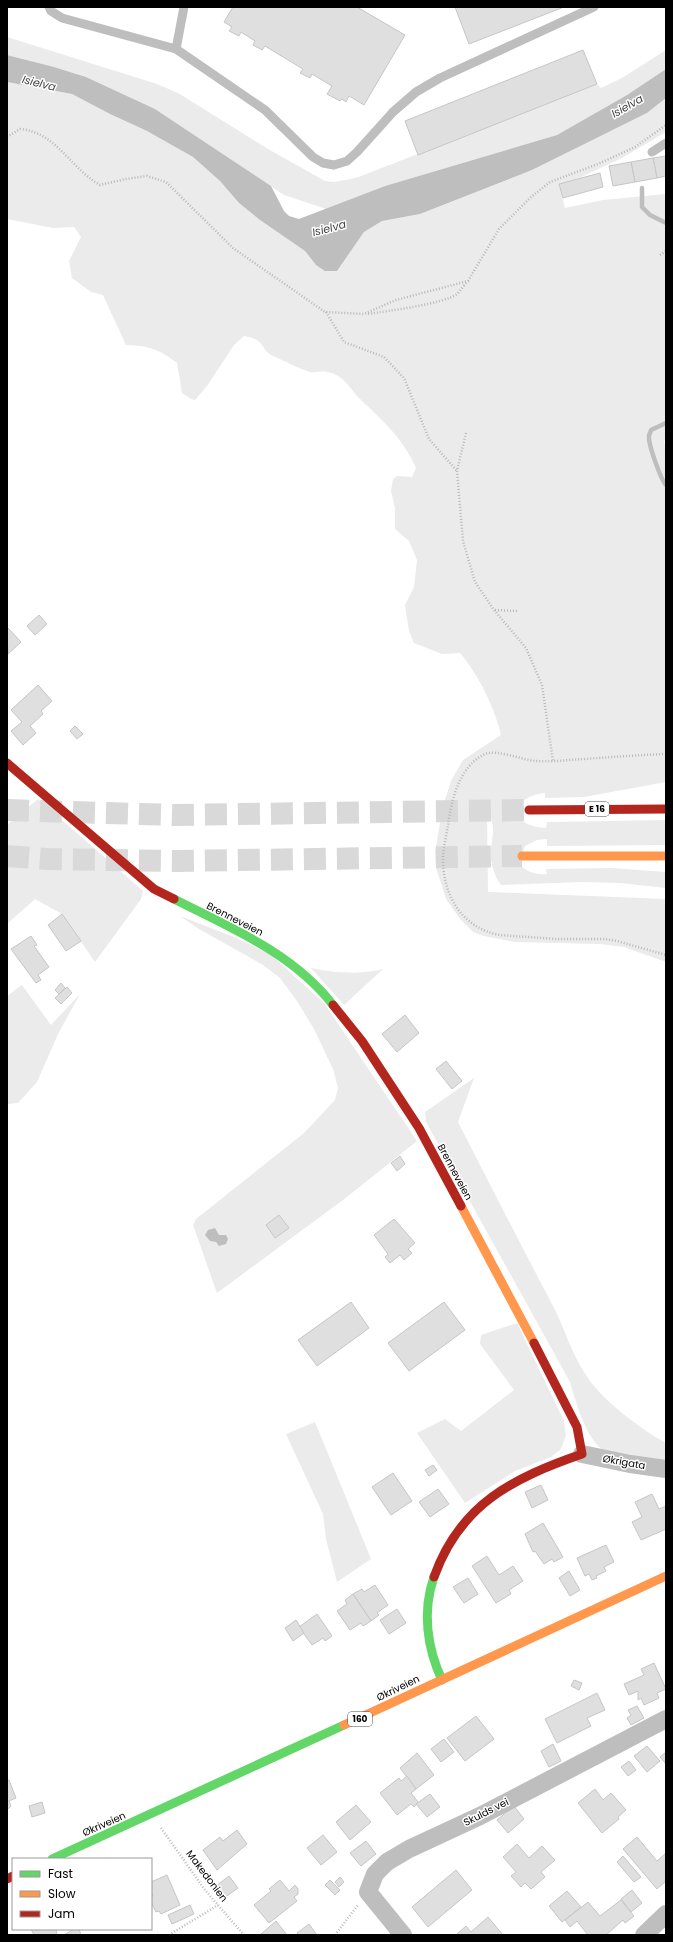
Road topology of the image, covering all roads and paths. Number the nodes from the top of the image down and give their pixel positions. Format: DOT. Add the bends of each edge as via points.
graph roads {
  1 [pos="49,7"];
  2 [pos="184,7"];
  3 [pos="594,7"];
  4 [pos="176,49"];
  5 [pos="666,125"];
  6 [pos="7,137"];
  7 [pos="666,143"];
  8 [pos="652,152"];
  9 [pos="666,251"];
  10 [pos="660,255"];
  11 [pos="468,281"];
  12 [pos="326,312"];
  13 [pos="364,314"];
  14 [pos="466,434"];
  15 [pos="457,471"];
  16 [pos="494,610"];
  17 [pos="519,611"];
  18 [pos="666,754"];
  19 [pos="7,762"];
  20 [pos="666,809"];
  21 [pos="529,810"];
  22 [pos="522,856"];
  23 [pos="666,856"];
  24 [pos="582,1454"];
  25 [pos="666,1469"];
  26 [pos="666,1576"];
  27 [pos="442,1680"];
  28 [pos="666,1719"];
  29 [pos="159,1825"];
  30 [pos="54,1858"];
  31 [pos="368,1892"];
  32 [pos="218,1905"];
  33 [pos="666,1914"];
  34 [pos="169,1935"];
  35 [pos="244,1935"];
  36 [pos="335,1935"];
  37 [pos="403,1935"];
  38 [pos="644,1935"];
  1 -- 4 [label="lane" via="62,18"];
  2 -- 4 [label="lane"];
  3 -- 4 [label="lane" via="440,78 416,92 393,112 357,152 346,161 334,165 313,157 264,110"];
  5 -- 11 [label="path" via="635,147 550,182 499,229"];
  6 -- 12 [label="path" via="20,128 31,130 54,143 87,178 100,186 147,176 166,182 233,248"];
  7 -- 8 [label="lane"];
  9 -- 10 [label="path"];
  11 -- 13 [label="path" via="396,300"];
  11 -- 13 [label="path" via="456,294 440,300 409,308"];
  12 -- 13 [label="path"];
  12 -- 15 [label="path" via="344,342 384,357 404,378 429,439"];
  14 -- 15 [label="path"];
  15 -- 16 [label="path" via="463,541 475,582"];
  16 -- 17 [label="path"];
  16 -- 18 [label="path" via="526,648 542,684 553,761"];
  19 -- 24 [label="main road, Brenneveien" via="154,889 274,951 299,969 329,999 362,1041 419,1128 577,1427"];
  20 -- 21 [label="main road, E 16"];
  22 -- 23 [label="main road"];
  24 -- 25 [label="street, Økrigata"];
  24 -- 27 [label="main road" via="535,1471 500,1491 467,1520 447,1546 434,1572 427,1600 432,1655"];
  26 -- 27 [label="main road, Økriveien / 160"];
  27 -- 30 [label="main road, Økriveien / 160"];
  28 -- 31 [label="street, Skulds vei" via="387,1862 375,1874"];
  29 -- 32 [label="path, Makedonien"];
  31 -- 36 [label="path"];
  31 -- 37 [label="street"];
  32 -- 34 [label="path"];
  32 -- 35 [label="path, Makedonien"];
  33 -- 38 [label="street"];
}
